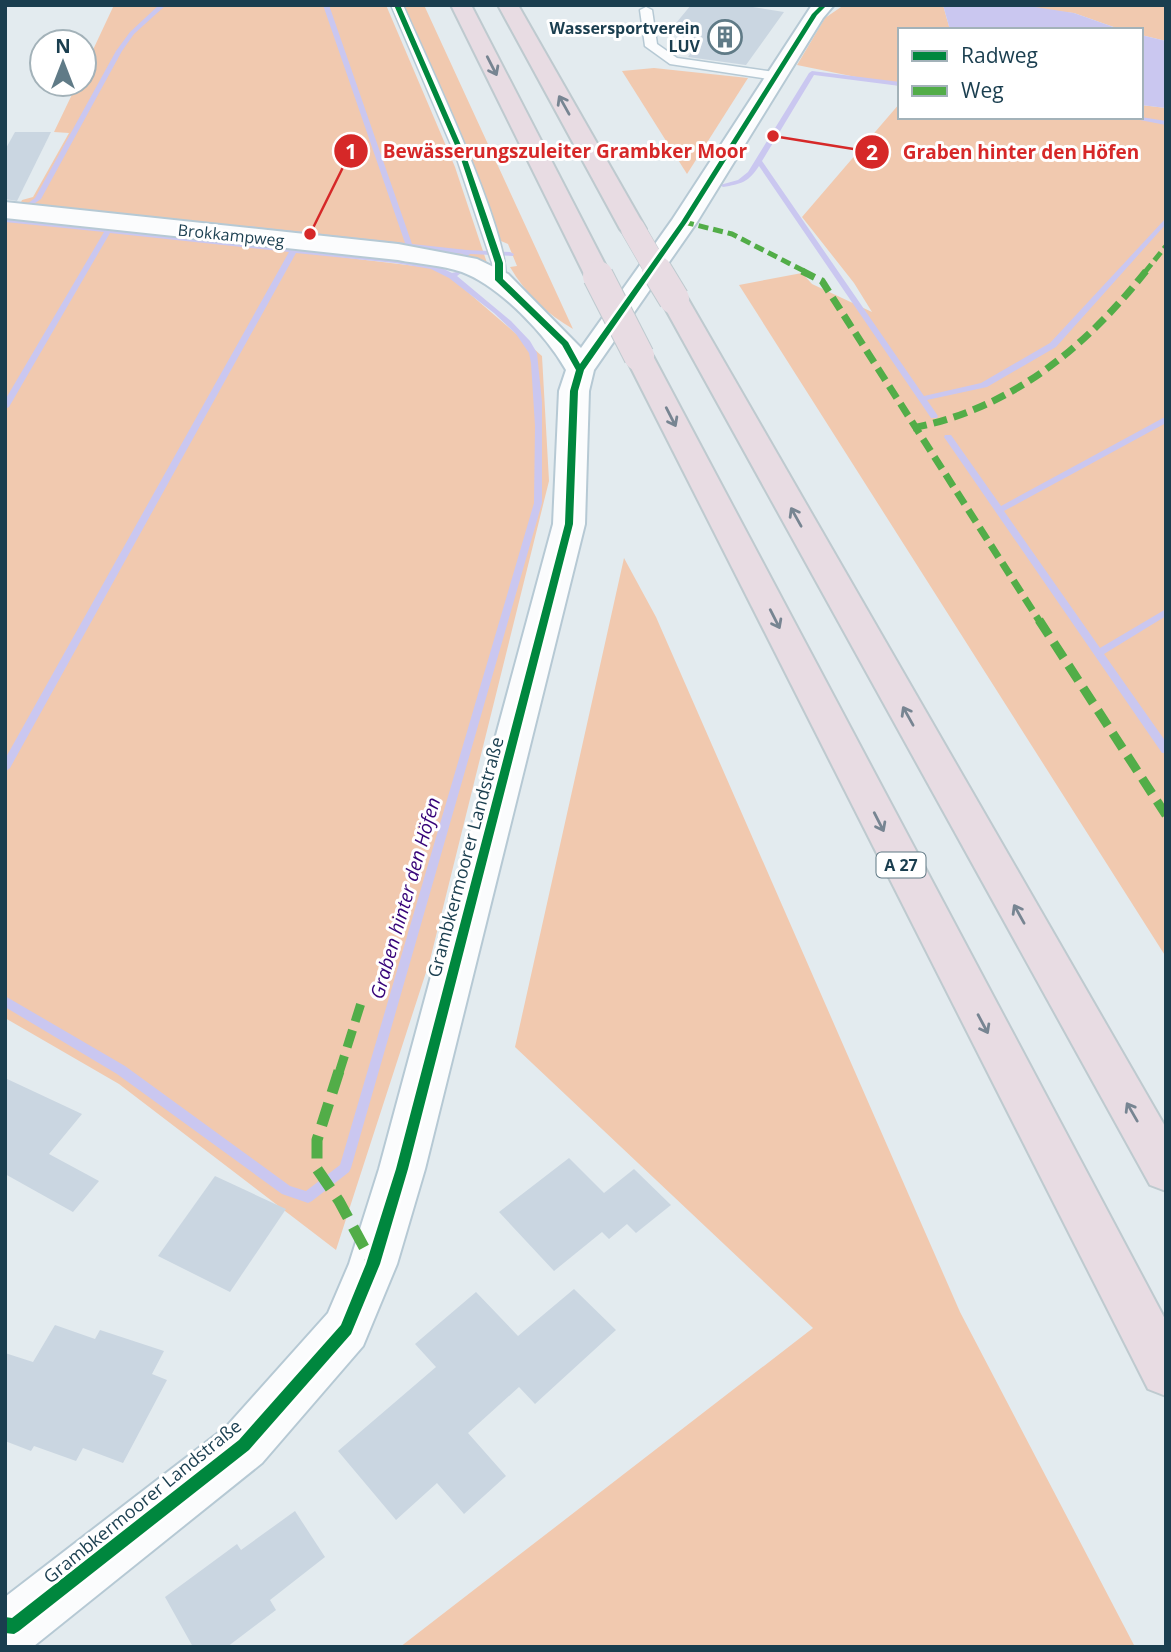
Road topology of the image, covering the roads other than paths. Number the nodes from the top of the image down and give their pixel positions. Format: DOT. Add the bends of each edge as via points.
graph roads {
  1 [pos="397,5"];
  2 [pos="461,5"];
  3 [pos="508,5"];
  4 [pos="824,5"];
  5 [pos="646,10"];
  6 [pos="775,76"];
  7 [pos="5,210"];
  8 [pos="499,271"];
  9 [pos="580,370"];
  10 [pos="1166,1171"];
  11 [pos="1166,1373"];
  12 [pos="11,1633"];
  1 -- 8 [label="lane" via="464,159"];
  2 -- 11 [label="highway, A 27, one-way, bridge"];
  10 -- 3 [label="highway, one-way, bridge"];
  4 -- 6 [label="street, Grambkermoorer Landstraße"];
  5 -- 6 [label="lane" via="650,46 674,61"];
  6 -- 9 [label="street, Grambkermoorer Landstraße" via="684,222"];
  7 -- 8 [label="street, Brokkampweg" via="398,252"];
  8 -- 9 [label="street, Brokkampweg" via="565,344"];
  9 -- 12 [label="street, Grambkermoorer Landstraße" via="574,391 569,524 402,1169 373,1264 346,1329 244,1445"];
}
